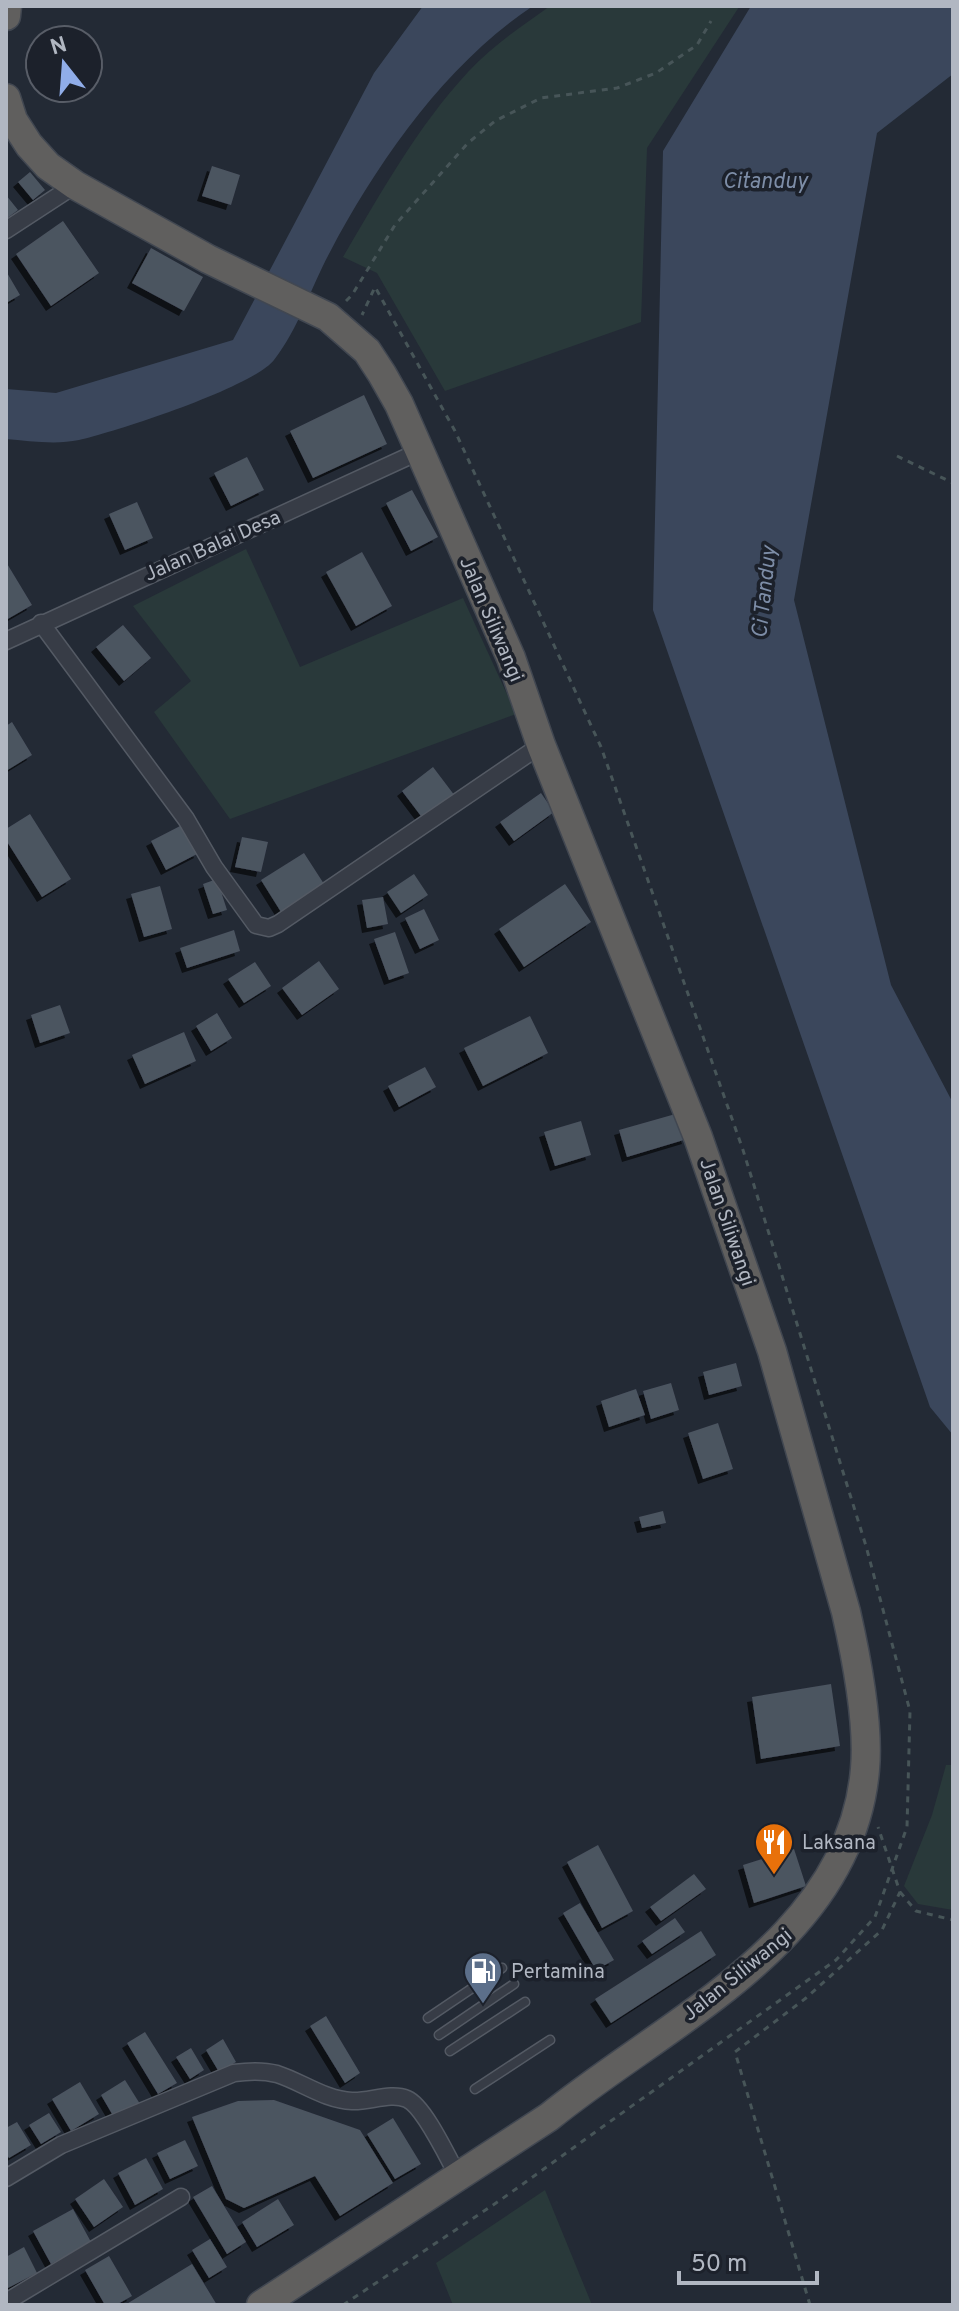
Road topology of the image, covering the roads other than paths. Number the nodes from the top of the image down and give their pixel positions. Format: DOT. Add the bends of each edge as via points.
graph roads {
  1 [pos="7,6"];
  2 [pos="6,16"];
  3 [pos="6,98"];
  4 [pos="75,185"];
  5 [pos="6,230"];
  6 [pos="418,452"];
  7 [pos="41,623"];
  8 [pos="6,641"];
  9 [pos="541,745"];
  10 [pos="502,1968"];
  11 [pos="514,1984"];
  12 [pos="525,2002"];
  13 [pos="428,2018"];
  14 [pos="439,2035"];
  15 [pos="550,2040"];
  16 [pos="450,2051"];
  17 [pos="475,2089"];
  18 [pos="458,2176"];
  19 [pos="6,2178"];
  20 [pos="181,2197"];
  21 [pos="6,2302"];
  22 [pos="261,2305"];
  1 -- 2 [label="highway"];
  3 -- 4 [label="highway, Jalan Siliwangi" via="29,145"];
  4 -- 5 [label="street"];
  4 -- 6 [label="highway, Jalan Siliwangi" via="208,259 328,317 367,351 399,404"];
  6 -- 7 [label="street, Jalan Balai Desa"];
  6 -- 9 [label="highway, Jalan Siliwangi" via="506,646"];
  7 -- 8 [label="street, Jalan Balai Desa"];
  7 -- 9 [label="street" via="186,819 256,925 278,924"];
  9 -- 18 [label="highway, Jalan Siliwangi" via="698,1137 772,1351 849,1627 865,1769 860,1806 847,1841 827,1884 792,1930 707,2002"];
  10 -- 13 [label="lane"];
  11 -- 14 [label="lane"];
  12 -- 16 [label="lane"];
  15 -- 17 [label="lane"];
  18 -- 19 [label="street" via="420,2110 408,2099 351,2101 277,2074 253,2071 234,2073 61,2145"];
  18 -- 22 [label="highway, Jalan Siliwangi"];
  20 -- 21 [label="street"];
}
